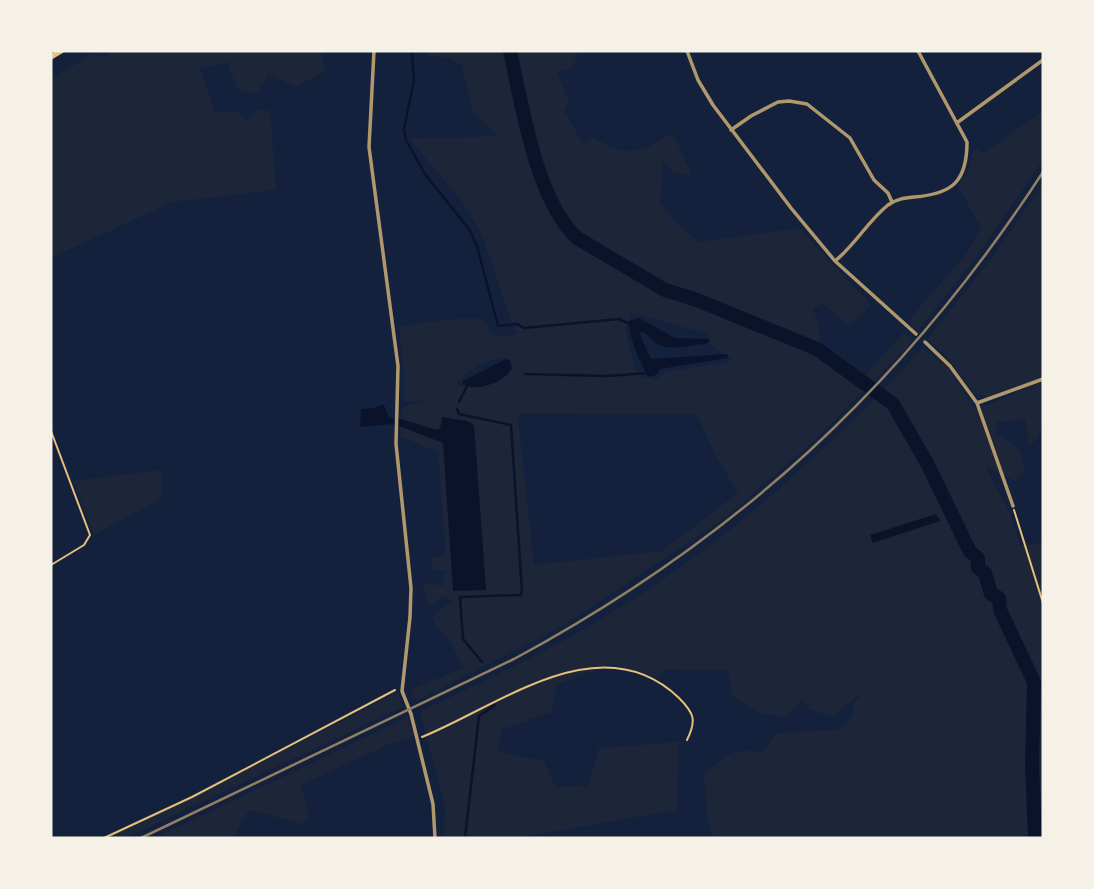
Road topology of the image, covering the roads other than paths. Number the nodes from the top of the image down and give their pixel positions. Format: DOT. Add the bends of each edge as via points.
graph roads {
  1 [pos="61,51"];
  2 [pos="374,51"];
  3 [pos="687,51"];
  4 [pos="918,51"];
  5 [pos="51,57"];
  6 [pos="1043,60"];
  7 [pos="958,122"];
  8 [pos="731,130"];
  9 [pos="892,202"];
  10 [pos="835,261"];
  11 [pos="916,334"];
  12 [pos="925,342"];
  13 [pos="1043,379"];
  14 [pos="977,402"];
  15 [pos="1013,506"];
  16 [pos="435,838"];
  1 -- 5 [label="main road"];
  2 -- 16 [label="street" via="369,147 397,356 397,427 411,588 402,695 418,739 433,804"];
  3 -- 8 [label="street" via="698,80"];
  4 -- 7 [label="street"];
  6 -- 7 [label="street"];
  7 -- 9 [label="street" via="967,142 967,159 959,179 936,195"];
  8 -- 9 [label="street" via="778,102 807,104 850,138"];
  8 -- 10 [label="street"];
  9 -- 10 [label="street"];
  10 -- 11 [label="street"];
  12 -- 14 [label="street"];
  13 -- 14 [label="street"];
  14 -- 15 [label="street"];
}
